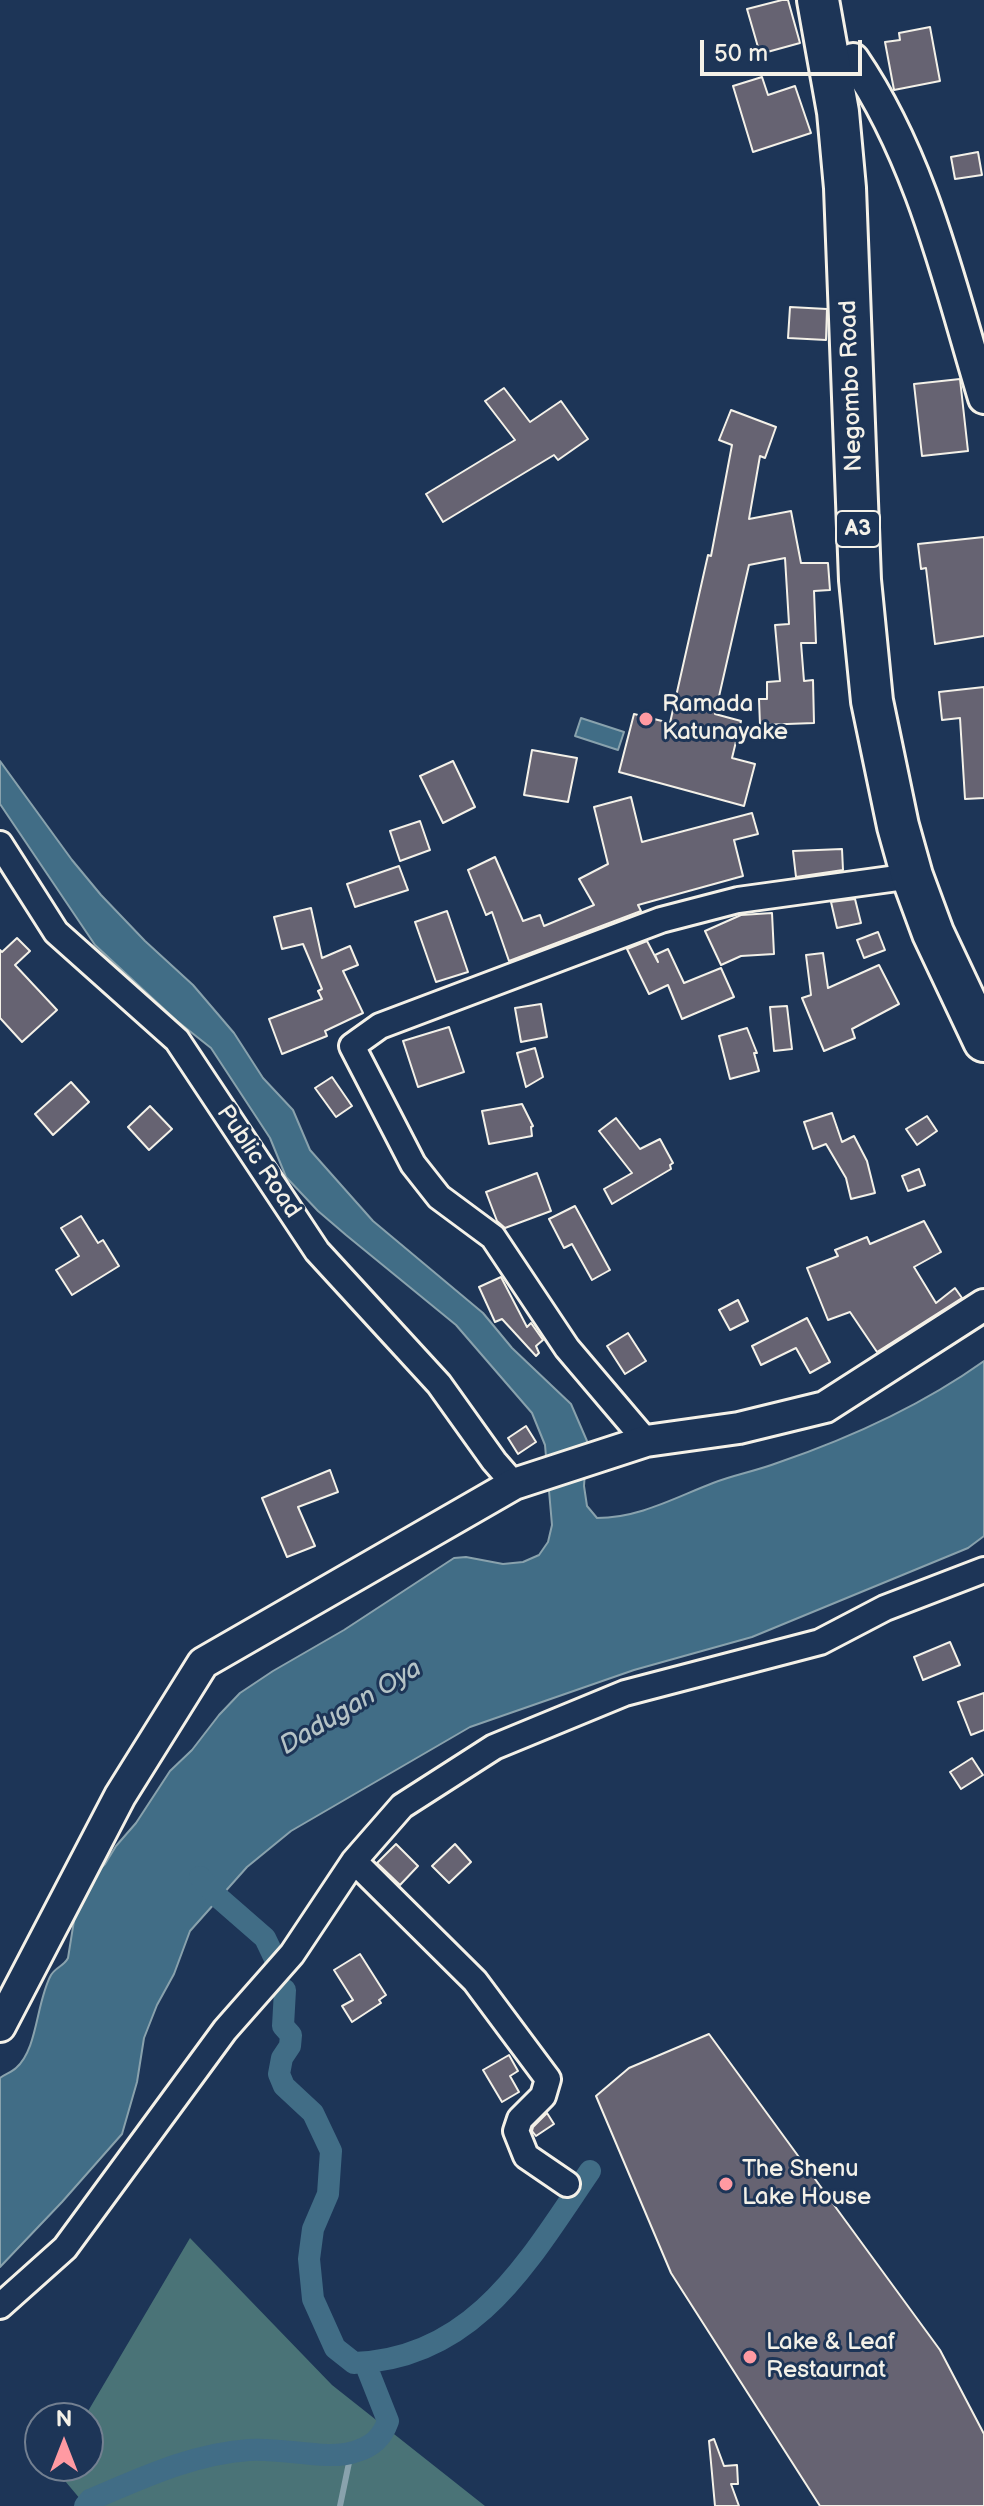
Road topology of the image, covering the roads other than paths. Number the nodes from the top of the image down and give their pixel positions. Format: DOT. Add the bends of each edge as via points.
graph roads {
  1 [pos="818,0"];
  2 [pos="841,0"];
  3 [pos="853,59"];
  4 [pos="984,398"];
  5 [pos="0,844"];
  6 [pos="912,876"];
  7 [pos="984,998"];
  8 [pos="984,1041"];
  9 [pos="984,1305"];
  10 [pos="646,1441"];
  11 [pos="526,1480"];
  12 [pos="984,1570"];
  13 [pos="354,1861"];
  14 [pos="0,2026"];
  15 [pos="567,2184"];
  16 [pos="0,2306"];
  1 -- 6 [label="highway, Negombo Road / A3" via="845,188 867,667"];
  2 -- 3 [label="highway, Negombo Road / A3"];
  3 -- 4 [label="street" via="878,96 920,186"];
  3 -- 7 [label="highway, Negombo Road / A3" via="888,664 931,871"];
  5 -- 11 [label="street, Public Road" via="56,932 177,1040 317,1251 439,1384 494,1461"];
  6 -- 8 [label="highway, Negombo Road / A3"];
  6 -- 10 [label="street" via="738,900 661,920 380,1026 352,1046 413,1164 439,1197 493,1237 567,1348"];
  9 -- 10 [label="street" via="825,1407 739,1428"];
  10 -- 11 [label="street"];
  11 -- 14 [label="street" via="203,1663 120,1796"];
  12 -- 13 [label="street" via="885,1608 820,1642 625,1693 494,1747 402,1806"];
  13 -- 15 [label="street" via="475,1981 548,2079 543,2096 520,2119 516,2131 526,2156"];
  13 -- 16 [label="street" via="292,1954 225,2030 65,2248"];
}
